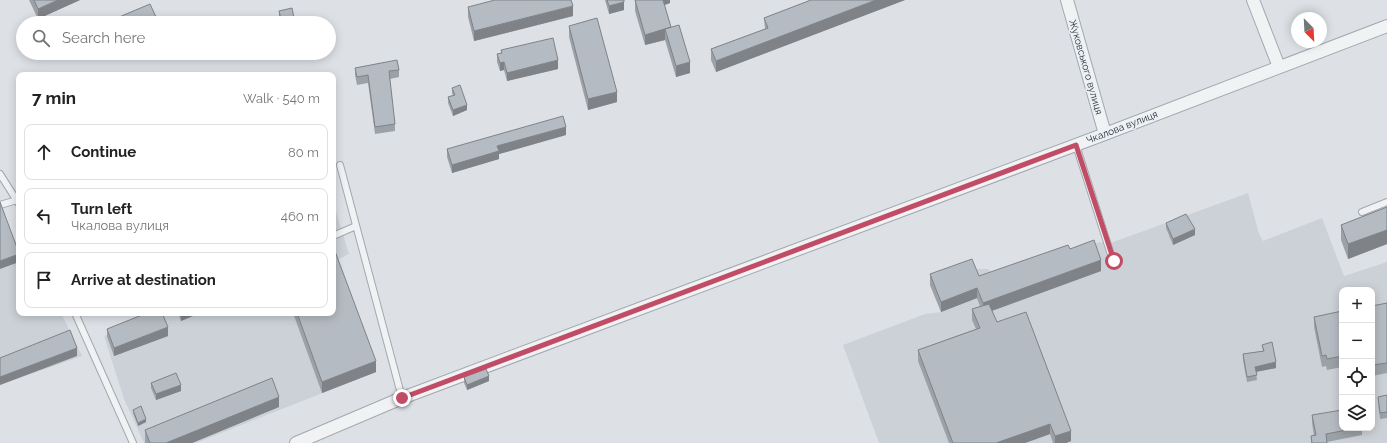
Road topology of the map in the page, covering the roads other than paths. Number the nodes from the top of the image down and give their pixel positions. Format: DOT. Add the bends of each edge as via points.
graph roads {
  1 [pos="1067,0"];
  2 [pos="1254,0"];
  3 [pos="1387,26"];
  4 [pos="1279,67"];
  5 [pos="1105,134"];
  6 [pos="1076,145"];
  7 [pos="340,165"];
  8 [pos="0,174"];
  9 [pos="16,199"];
  10 [pos="16,202"];
  11 [pos="1387,202"];
  12 [pos="0,205"];
  13 [pos="1362,212"];
  14 [pos="356,226"];
  15 [pos="336,235"];
  16 [pos="1114,261"];
  17 [pos="76,316"];
  18 [pos="402,398"];
  19 [pos="133,443"];
  20 [pos="296,443"];
  1 -- 5 [label="street, Жуковського вулиця"];
  2 -- 4 [label="street"];
  3 -- 4 [label="street, Чкалова вулиця"];
  4 -- 5 [label="street, Чкалова вулиця"];
  5 -- 6 [label="street, Чкалова вулиця"];
  6 -- 16 [label="lane"];
  6 -- 18 [label="street, Чкалова вулиця"];
  7 -- 14 [label="lane"];
  8 -- 9 [label="lane"];
  10 -- 12 [label="lane"];
  11 -- 13 [label="lane"];
  14 -- 15 [label="lane"];
  14 -- 18 [label="lane"];
  17 -- 19 [label="lane"];
  18 -- 20 [label="street, Чкалова вулиця"];
}
